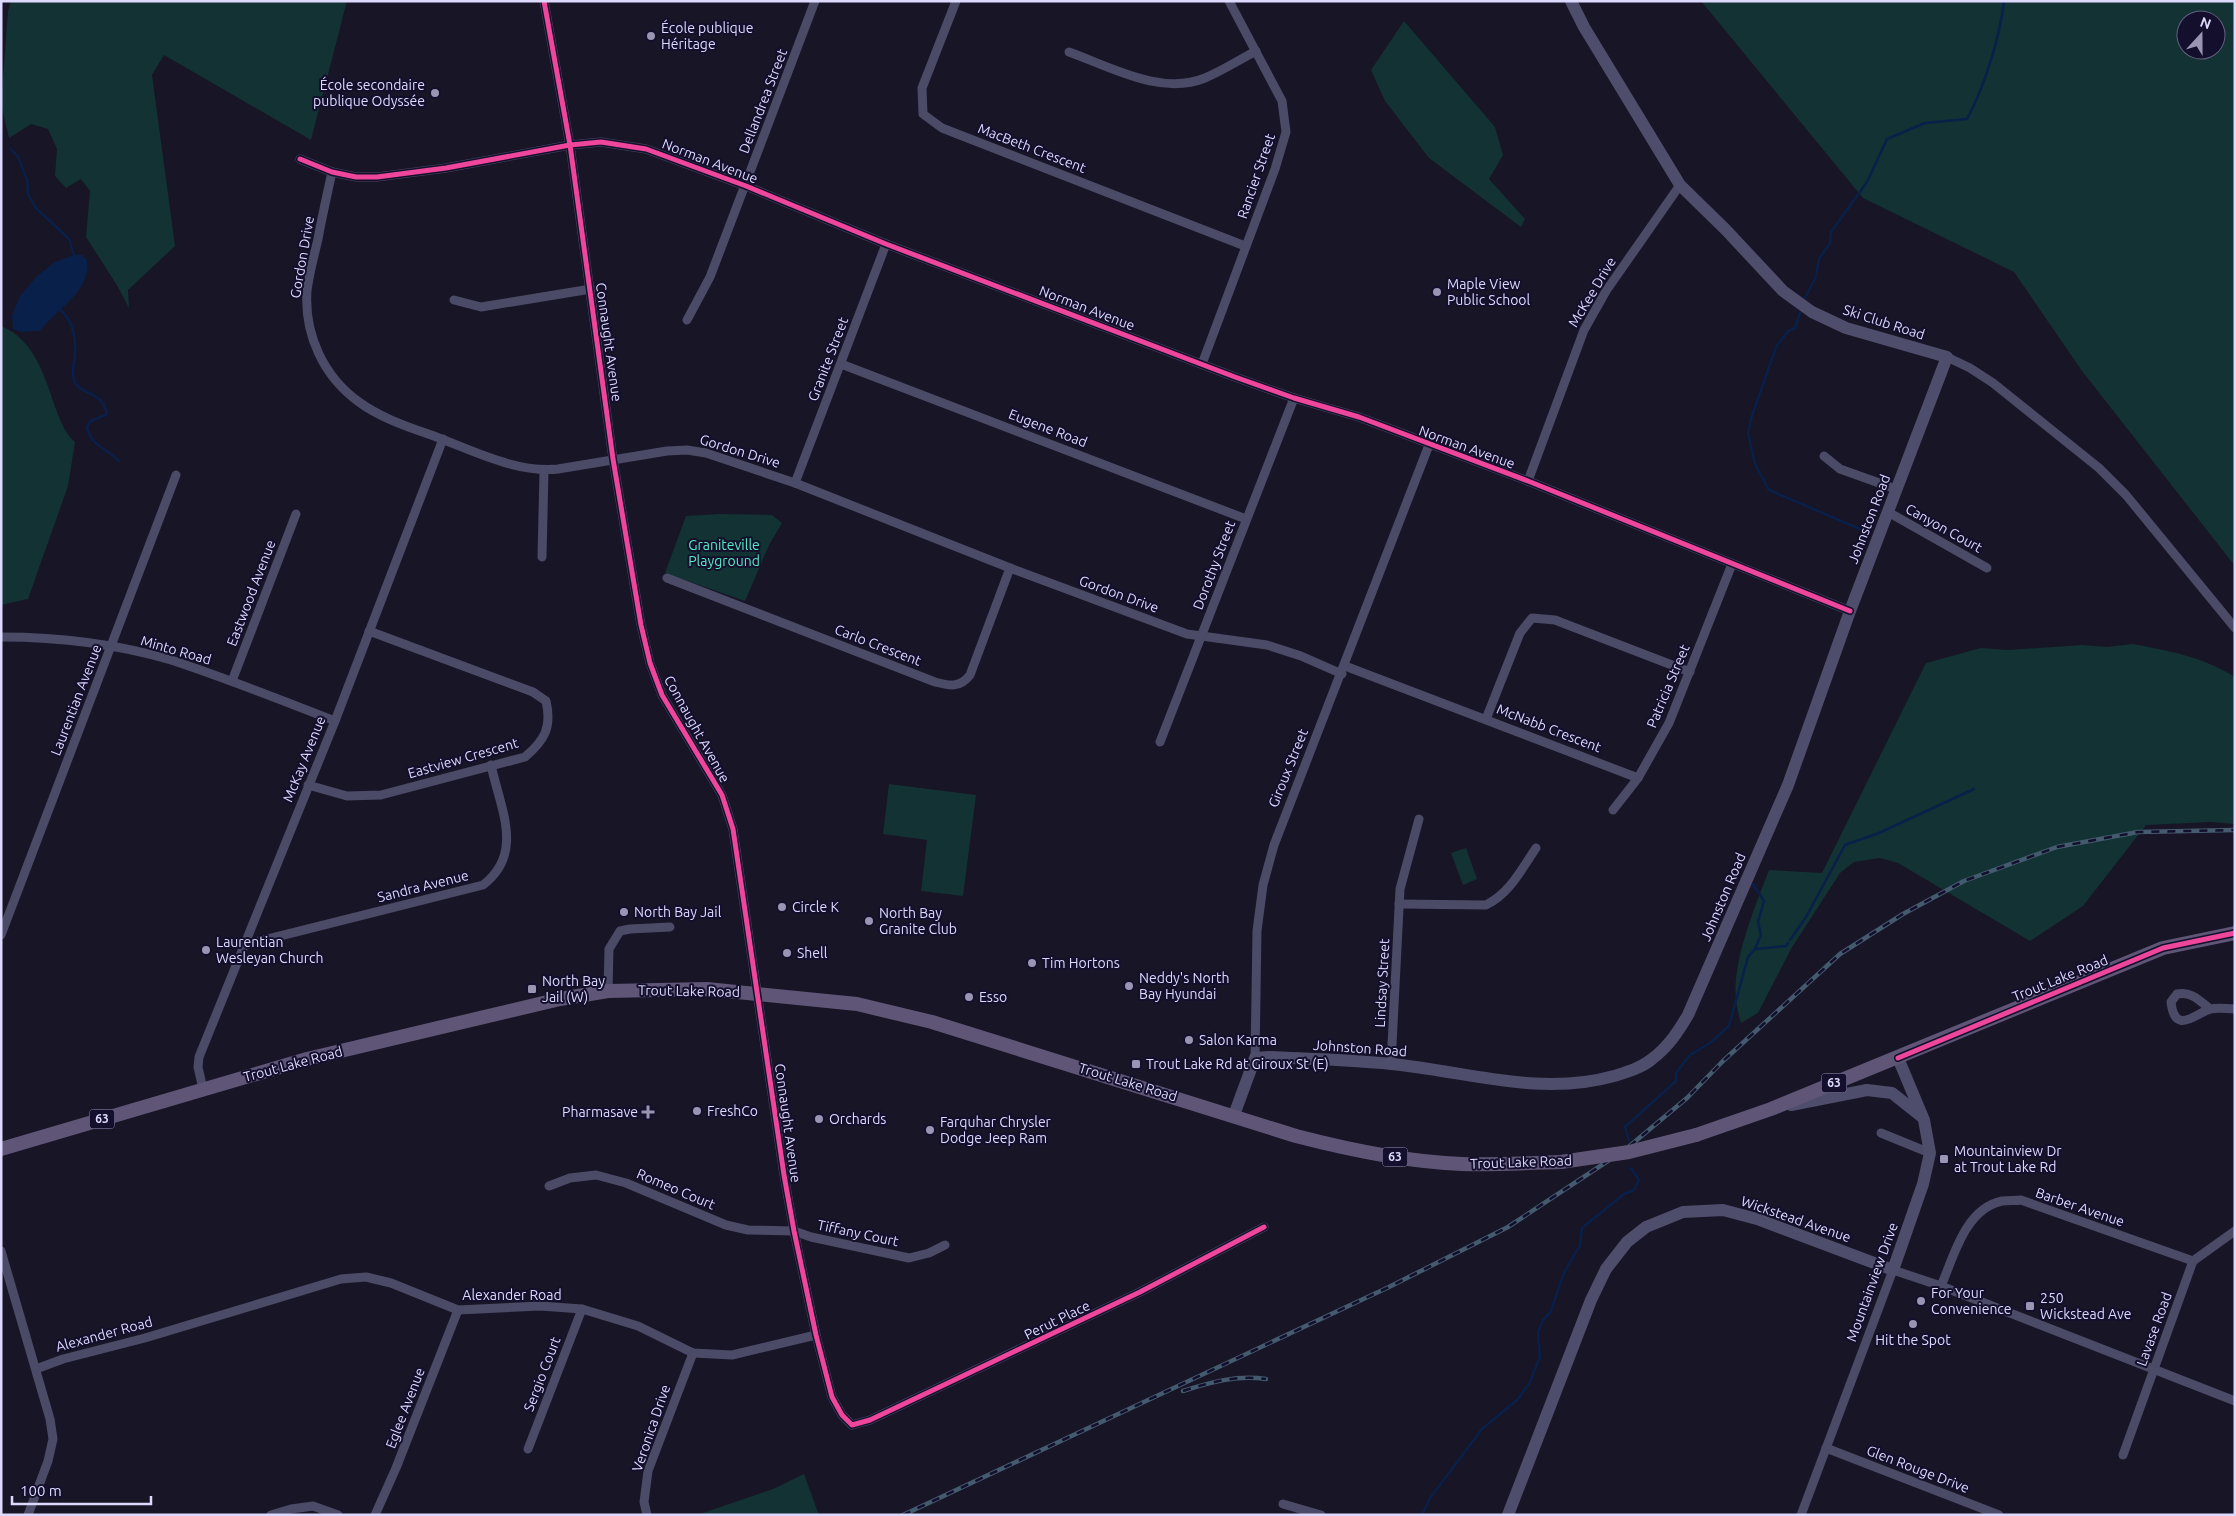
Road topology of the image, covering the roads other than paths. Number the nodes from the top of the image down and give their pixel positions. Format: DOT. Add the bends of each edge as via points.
graph roads {
  1 [pos="544,1"];
  2 [pos="815,1"];
  3 [pos="956,1"];
  4 [pos="1229,1"];
  5 [pos="1571,1"];
  6 [pos="1256,51"];
  7 [pos="1069,52"];
  8 [pos="570,145"];
  9 [pos="300,159"];
  10 [pos="332,172"];
  11 [pos="1680,185"];
  12 [pos="746,186"];
  13 [pos="886,244"];
  14 [pos="1246,246"];
  15 [pos="591,289"];
  16 [pos="454,300"];
  17 [pos="687,320"];
  18 [pos="1947,357"];
  19 [pos="841,364"];
  20 [pos="1202,364"];
  21 [pos="1294,398"];
  22 [pos="443,439"];
  23 [pos="1429,445"];
  24 [pos="1824,456"];
  25 [pos="613,459"];
  26 [pos="544,471"];
  27 [pos="176,475"];
  28 [pos="1528,481"];
  29 [pos="795,483"];
  30 [pos="1896,489"];
  31 [pos="1888,512"];
  32 [pos="296,514"];
  33 [pos="1246,519"];
  34 [pos="542,556"];
  35 [pos="1732,564"];
  36 [pos="1010,568"];
  37 [pos="1987,568"];
  38 [pos="667,578"];
  39 [pos="1850,611"];
  40 [pos="2235,628"];
  41 [pos="369,631"];
  42 [pos="1202,636"];
  43 [pos="1,637"];
  44 [pos="111,647"];
  45 [pos="1343,670"];
  46 [pos="1690,672"];
  47 [pos="232,681"];
  48 [pos="1486,718"];
  49 [pos="335,721"];
  50 [pos="1160,742"];
  51 [pos="491,765"];
  52 [pos="1638,778"];
  53 [pos="308,785"];
  54 [pos="1614,810"];
  55 [pos="1419,819"];
  56 [pos="1536,848"];
  57 [pos="1399,904"];
  58 [pos="670,927"];
  59 [pos="2235,933"];
  60 [pos="1,935"];
  61 [pos="244,945"];
  62 [pos="608,991"];
  63 [pos="758,993"];
  64 [pos="2210,1009"];
  65 [pos="2235,1009"];
  66 [pos="1255,1058"];
  67 [pos="1898,1058"];
  68 [pos="1391,1064"];
  69 [pos="203,1089"];
  70 [pos="1770,1109"];
  71 [pos="1234,1115"];
  72 [pos="1924,1120"];
  73 [pos="1881,1133"];
  74 [pos="1,1149"];
  75 [pos="1930,1153"];
  76 [pos="548,1186"];
  77 [pos="1264,1227"];
  78 [pos="794,1231"];
  79 [pos="2235,1231"];
  80 [pos="945,1245"];
  81 [pos="1,1252"];
  82 [pos="2194,1261"];
  83 [pos="1893,1270"];
  84 [pos="1941,1286"];
  85 [pos="582,1309"];
  86 [pos="458,1310"];
  87 [pos="816,1335"];
  88 [pos="694,1353"];
  89 [pos="36,1369"];
  90 [pos="2153,1370"];
  91 [pos="2235,1401"];
  92 [pos="856,1425"];
  93 [pos="1826,1448"];
  94 [pos="528,1450"];
  95 [pos="2123,1455"];
  96 [pos="1283,1504"];
  97 [pos="28,1515"];
  98 [pos="270,1515"];
  99 [pos="338,1515"];
  100 [pos="375,1515"];
  101 [pos="646,1515"];
  102 [pos="1321,1515"];
  103 [pos="1508,1515"];
  104 [pos="1800,1515"];
  105 [pos="2000,1515"];
  1 -- 8 [label="street, Connaught Avenue"];
  2 -- 12 [label="street, Dellandrea Street"];
  3 -- 14 [label="street, MacBeth Crescent" via="922,88 923,114 942,128"];
  4 -- 6 [label="street, Rancier Street"];
  5 -- 11 [label="street, Ski Club Road"];
  6 -- 7 [label="street" via="1205,78 1178,85 1150,81"];
  6 -- 14 [label="street, Rancier Street" via="1282,101 1286,132"];
  8 -- 10 [label="street, Norman Avenue" via="377,177"];
  8 -- 12 [label="street, Norman Avenue" via="601,142 646,149"];
  8 -- 15 [label="street, Connaught Avenue"];
  9 -- 10 [label="street, Norman Avenue"];
  10 -- 22 [label="street, Gordon Drive" via="307,290 309,327 315,344 331,375 360,403 378,414"];
  11 -- 18 [label="street, Ski Club Road" via="1783,291 1812,312 1846,328"];
  11 -- 28 [label="street, McKee Drive" via="1606,291 1584,330"];
  12 -- 13 [label="street, Norman Avenue"];
  12 -- 17 [label="street, Dellandrea Street" via="710,277"];
  13 -- 19 [label="street, Granite Street"];
  13 -- 20 [label="street, Norman Avenue"];
  14 -- 20 [label="street, Rancier Street"];
  15 -- 16 [label="street" via="481,307"];
  15 -- 25 [label="street, Connaught Avenue"];
  18 -- 30 [label="street, Johnston Road"];
  18 -- 40 [label="street, Ski Club Road" via="1993,383 2099,468 2126,495"];
  19 -- 29 [label="street, Granite Street"];
  19 -- 33 [label="street, Eugene Road"];
  20 -- 21 [label="street, Norman Avenue"];
  21 -- 23 [label="street, Norman Avenue" via="1359,417"];
  21 -- 33 [label="street, Dorothy Street"];
  22 -- 26 [label="street, Gordon Drive" via="514,465"];
  22 -- 41 [label="street, McKay Avenue"];
  23 -- 28 [label="street, Norman Avenue"];
  23 -- 45 [label="street, Giroux Street"];
  24 -- 30 [label="street" via="1840,469"];
  25 -- 26 [label="street, Gordon Drive"];
  25 -- 29 [label="street, Gordon Drive" via="686,450 726,459"];
  25 -- 63 [label="street, Connaught Avenue" via="650,663 662,695 722,795 733,829"];
  26 -- 34 [label="street"];
  27 -- 44 [label="street, Laurentian Avenue"];
  28 -- 35 [label="street, Norman Avenue"];
  29 -- 36 [label="street, Gordon Drive"];
  30 -- 31 [label="street, Johnston Road"];
  31 -- 37 [label="street, Canyon Court"];
  31 -- 39 [label="street, Johnston Road"];
  32 -- 47 [label="street, Eastwood Avenue"];
  33 -- 42 [label="street, Dorothy Street"];
  35 -- 39 [label="street, Norman Avenue"];
  35 -- 46 [label="street, Patricia Street"];
  36 -- 38 [label="street, Carlo Crescent" via="970,676 957,686 936,682"];
  36 -- 42 [label="street, Gordon Drive" via="1187,634"];
  39 -- 68 [label="street, Johnston Road" via="1788,785 1688,1016 1671,1041 1651,1060 1628,1072 1574,1084 1519,1083"];
  41 -- 49 [label="street, McKay Avenue"];
  41 -- 51 [label="street, Eastview Crescent" via="533,692 546,701 550,716 538,746 525,757"];
  42 -- 45 [label="street, Gordon Drive" via="1268,645"];
  42 -- 50 [label="street, Dorothy Street"];
  43 -- 44 [label="street, Minto Road" via="40,637"];
  44 -- 47 [label="street, Minto Road" via="169,660"];
  44 -- 60 [label="street, Laurentian Avenue"];
  45 -- 48 [label="street, Gordon Drive"];
  45 -- 66 [label="street, Giroux Street" via="1274,845 1264,884 1257,931"];
  46 -- 48 [label="street, McNabb Crescent" via="1556,620 1532,618 1520,633"];
  46 -- 52 [label="street, Patricia Street" via="1668,723"];
  47 -- 49 [label="street, Minto Road"];
  48 -- 52 [label="street, McNabb Crescent"];
  49 -- 53 [label="street, McKay Avenue"];
  51 -- 53 [label="street, Eastview Crescent" via="381,795 347,796"];
  51 -- 61 [label="street, Sandra Avenue" via="507,832 506,848 503,863 495,876 483,885"];
  52 -- 54 [label="street, Patricia Street"];
  53 -- 61 [label="street, McKay Avenue"];
  55 -- 57 [label="street, Lindsay Street"];
  56 -- 57 [label="street" via="1507,890 1486,905"];
  57 -- 68 [label="street, Lindsay Street"];
  58 -- 62 [label="street" via="620,931 609,949"];
  59 -- 67 [label="main road, Trout Lake Road / 63" via="2163,948"];
  61 -- 69 [label="street, McKay Avenue" via="199,1057"];
  62 -- 63 [label="main road, Trout Lake Road" via="707,989"];
  62 -- 69 [label="main road, Trout Lake Road" via="560,998 427,1029"];
  63 -- 71 [label="main road, Trout Lake Road" via="856,1004 932,1022"];
  63 -- 78 [label="street, Connaught Avenue"];
  64 -- 65 [label="street"];
  66 -- 68 [label="street, Johnston Road"];
  66 -- 71 [label="street, Giroux Street"];
  67 -- 70 [label="main road, Trout Lake Road / 63"];
  67 -- 72 [label="street, Mountainview Drive"];
  69 -- 74 [label="main road, Trout Lake Road / 63"];
  70 -- 71 [label="main road, Trout Lake Road / 63, bridge" via="1696,1135 1629,1152 1561,1162 1497,1165 1421,1161 1351,1150"];
  70 -- 72 [label="street" via="1867,1090 1892,1093"];
  72 -- 75 [label="street, Mountainview Drive"];
  73 -- 75 [label="street"];
  75 -- 83 [label="street, Mountainview Drive" via="1923,1184"];
  76 -- 78 [label="street, Romeo Court" via="570,1178 596,1176 626,1183 726,1225 748,1230"];
  77 -- 92 [label="street, Perut Place" via="1140,1292"];
  78 -- 80 [label="street, Tiffany Court" via="909,1258"];
  78 -- 87 [label="street, Connaught Avenue"];
  79 -- 82 [label="street"];
  81 -- 89 [label="street"];
  82 -- 84 [label="street, Barber Avenue" via="2022,1200 2001,1201 1980,1212 1966,1228"];
  82 -- 90 [label="street, Lavase Road"];
  83 -- 84 [label="street, Wickstead Avenue"];
  83 -- 93 [label="street, Mountainview Drive"];
  83 -- 103 [label="street, Wickstead Avenue" via="1758,1219 1723,1210 1683,1212 1646,1227 1627,1242 1606,1269 1591,1300"];
  84 -- 90 [label="street, Wickstead Avenue"];
  85 -- 86 [label="street, Alexander Road" via="540,1306"];
  85 -- 88 [label="street, Alexander Road" via="638,1326"];
  85 -- 94 [label="street, Sergio Court"];
  86 -- 89 [label="street, Alexander Road" via="391,1282 366,1277 341,1279"];
  86 -- 100 [label="street, Eglee Avenue"];
  87 -- 88 [label="street, Alexander Road" via="732,1355"];
  87 -- 92 [label="street, Connaught Avenue" via="832,1397 842,1414"];
  88 -- 101 [label="street, Veronica Drive" via="648,1471 644,1502"];
  89 -- 97 [label="street" via="53,1439"];
  90 -- 91 [label="street, Wickstead Avenue"];
  90 -- 95 [label="street, Lavase Road"];
  93 -- 104 [label="street, Mountainview Drive"];
  93 -- 105 [label="street, Glen Rouge Drive"];
  96 -- 102 [label="street"];
  98 -- 99 [label="street" via="313,1506"];
}
